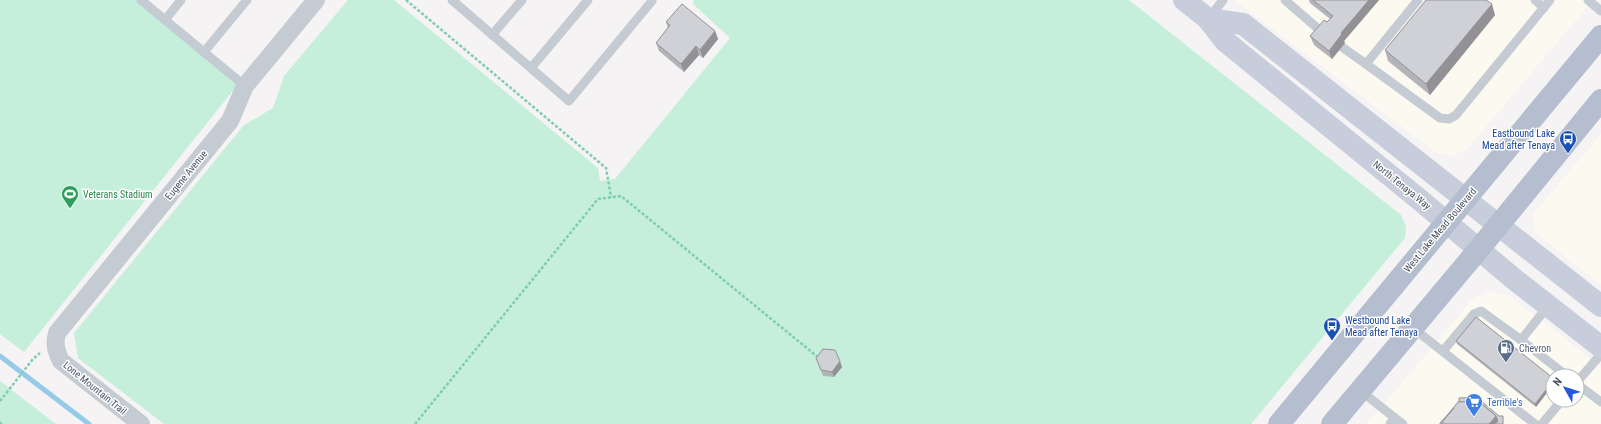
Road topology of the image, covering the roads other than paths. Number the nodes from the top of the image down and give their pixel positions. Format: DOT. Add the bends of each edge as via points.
graph roads {
  1 [pos="141,0"];
  2 [pos="181,0"];
  3 [pos="247,0"];
  4 [pos="316,0"];
  5 [pos="522,0"];
  6 [pos="588,0"];
  7 [pos="652,0"];
  8 [pos="1184,0"];
  9 [pos="1223,0"];
  10 [pos="1285,0"];
  11 [pos="1418,0"];
  12 [pos="1535,0"];
  13 [pos="1550,0"];
  14 [pos="1588,0"];
  15 [pos="455,1"];
  16 [pos="1544,8"];
  17 [pos="1601,11"];
  18 [pos="1208,19"];
  19 [pos="165,20"];
  20 [pos="1323,33"];
  21 [pos="492,35"];
  22 [pos="1601,36"];
  23 [pos="1342,47"];
  24 [pos="204,52"];
  25 [pos="1366,64"];
  26 [pos="531,68"];
  27 [pos="245,86"];
  28 [pos="1601,100"];
  29 [pos="1465,199"];
  30 [pos="1446,222"];
  31 [pos="1498,225"];
  32 [pos="1479,249"];
  33 [pos="1548,306"];
  34 [pos="1601,306"];
  35 [pos="1414,328"];
  36 [pos="1521,340"];
  37 [pos="1601,347"];
  38 [pos="56,348"];
  39 [pos="1443,351"];
  40 [pos="1601,354"];
  41 [pos="1557,368"];
  42 [pos="1585,373"];
  43 [pos="1585,389"];
  44 [pos="1361,391"];
  45 [pos="1601,402"];
  46 [pos="1555,408"];
  47 [pos="1392,421"];
  48 [pos="141,424"];
  49 [pos="1279,424"];
  50 [pos="1332,424"];
  51 [pos="1403,424"];
  52 [pos="1535,424"];
  53 [pos="1542,424"];
  1 -- 19 [label="lane"];
  2 -- 19 [label="lane"];
  3 -- 24 [label="lane"];
  4 -- 27 [label="street, Eugene Avenue"];
  5 -- 21 [label="lane"];
  6 -- 26 [label="lane"];
  7 -- 26 [label="lane" via="569,101"];
  8 -- 18 [label="main road, North Tenaya Way"];
  9 -- 18 [label="lane"];
  10 -- 20 [label="lane"];
  11 -- 25 [label="lane"];
  12 -- 16 [label="lane"];
  13 -- 16 [label="lane"];
  14 -- 17 [label="lane"];
  15 -- 21 [label="lane"];
  16 -- 25 [label="lane" via="1456,115 1449,119 1440,118"];
  18 -- 29 [label="main road" via="1243,24"];
  18 -- 30 [label="main road, North Tenaya Way" via="1225,41"];
  19 -- 24 [label="lane"];
  21 -- 26 [label="lane"];
  22 -- 29 [label="main road, West Lake Mead Boulevard"];
  23 -- 25 [label="lane"];
  24 -- 27 [label="lane"];
  27 -- 38 [label="street, Eugene Avenue" via="230,121 65,322 57,333"];
  28 -- 31 [label="main road"];
  29 -- 30 [label="main road, West Lake Mead Boulevard"];
  29 -- 31 [label="main road"];
  30 -- 32 [label="main road, North Tenaya Way"];
  30 -- 49 [label="main road, West Lake Mead Boulevard"];
  31 -- 32 [label="main road"];
  31 -- 34 [label="main road"];
  32 -- 33 [label="main road, North Tenaya Way"];
  32 -- 35 [label="main road"];
  33 -- 36 [label="lane"];
  33 -- 37 [label="main road, North Tenaya Way"];
  35 -- 39 [label="lane"];
  35 -- 44 [label="main road"];
  36 -- 39 [label="lane" via="1481,311 1474,314"];
  36 -- 41 [label="lane"];
  38 -- 48 [label="street, Lone Mountain Trail" via="61,361"];
  39 -- 52 [label="lane"];
  40 -- 42 [label="lane"];
  43 -- 45 [label="lane"];
  44 -- 47 [label="lane"];
  44 -- 50 [label="main road"];
  46 -- 53 [label="lane"];
  47 -- 51 [label="lane"];
}
